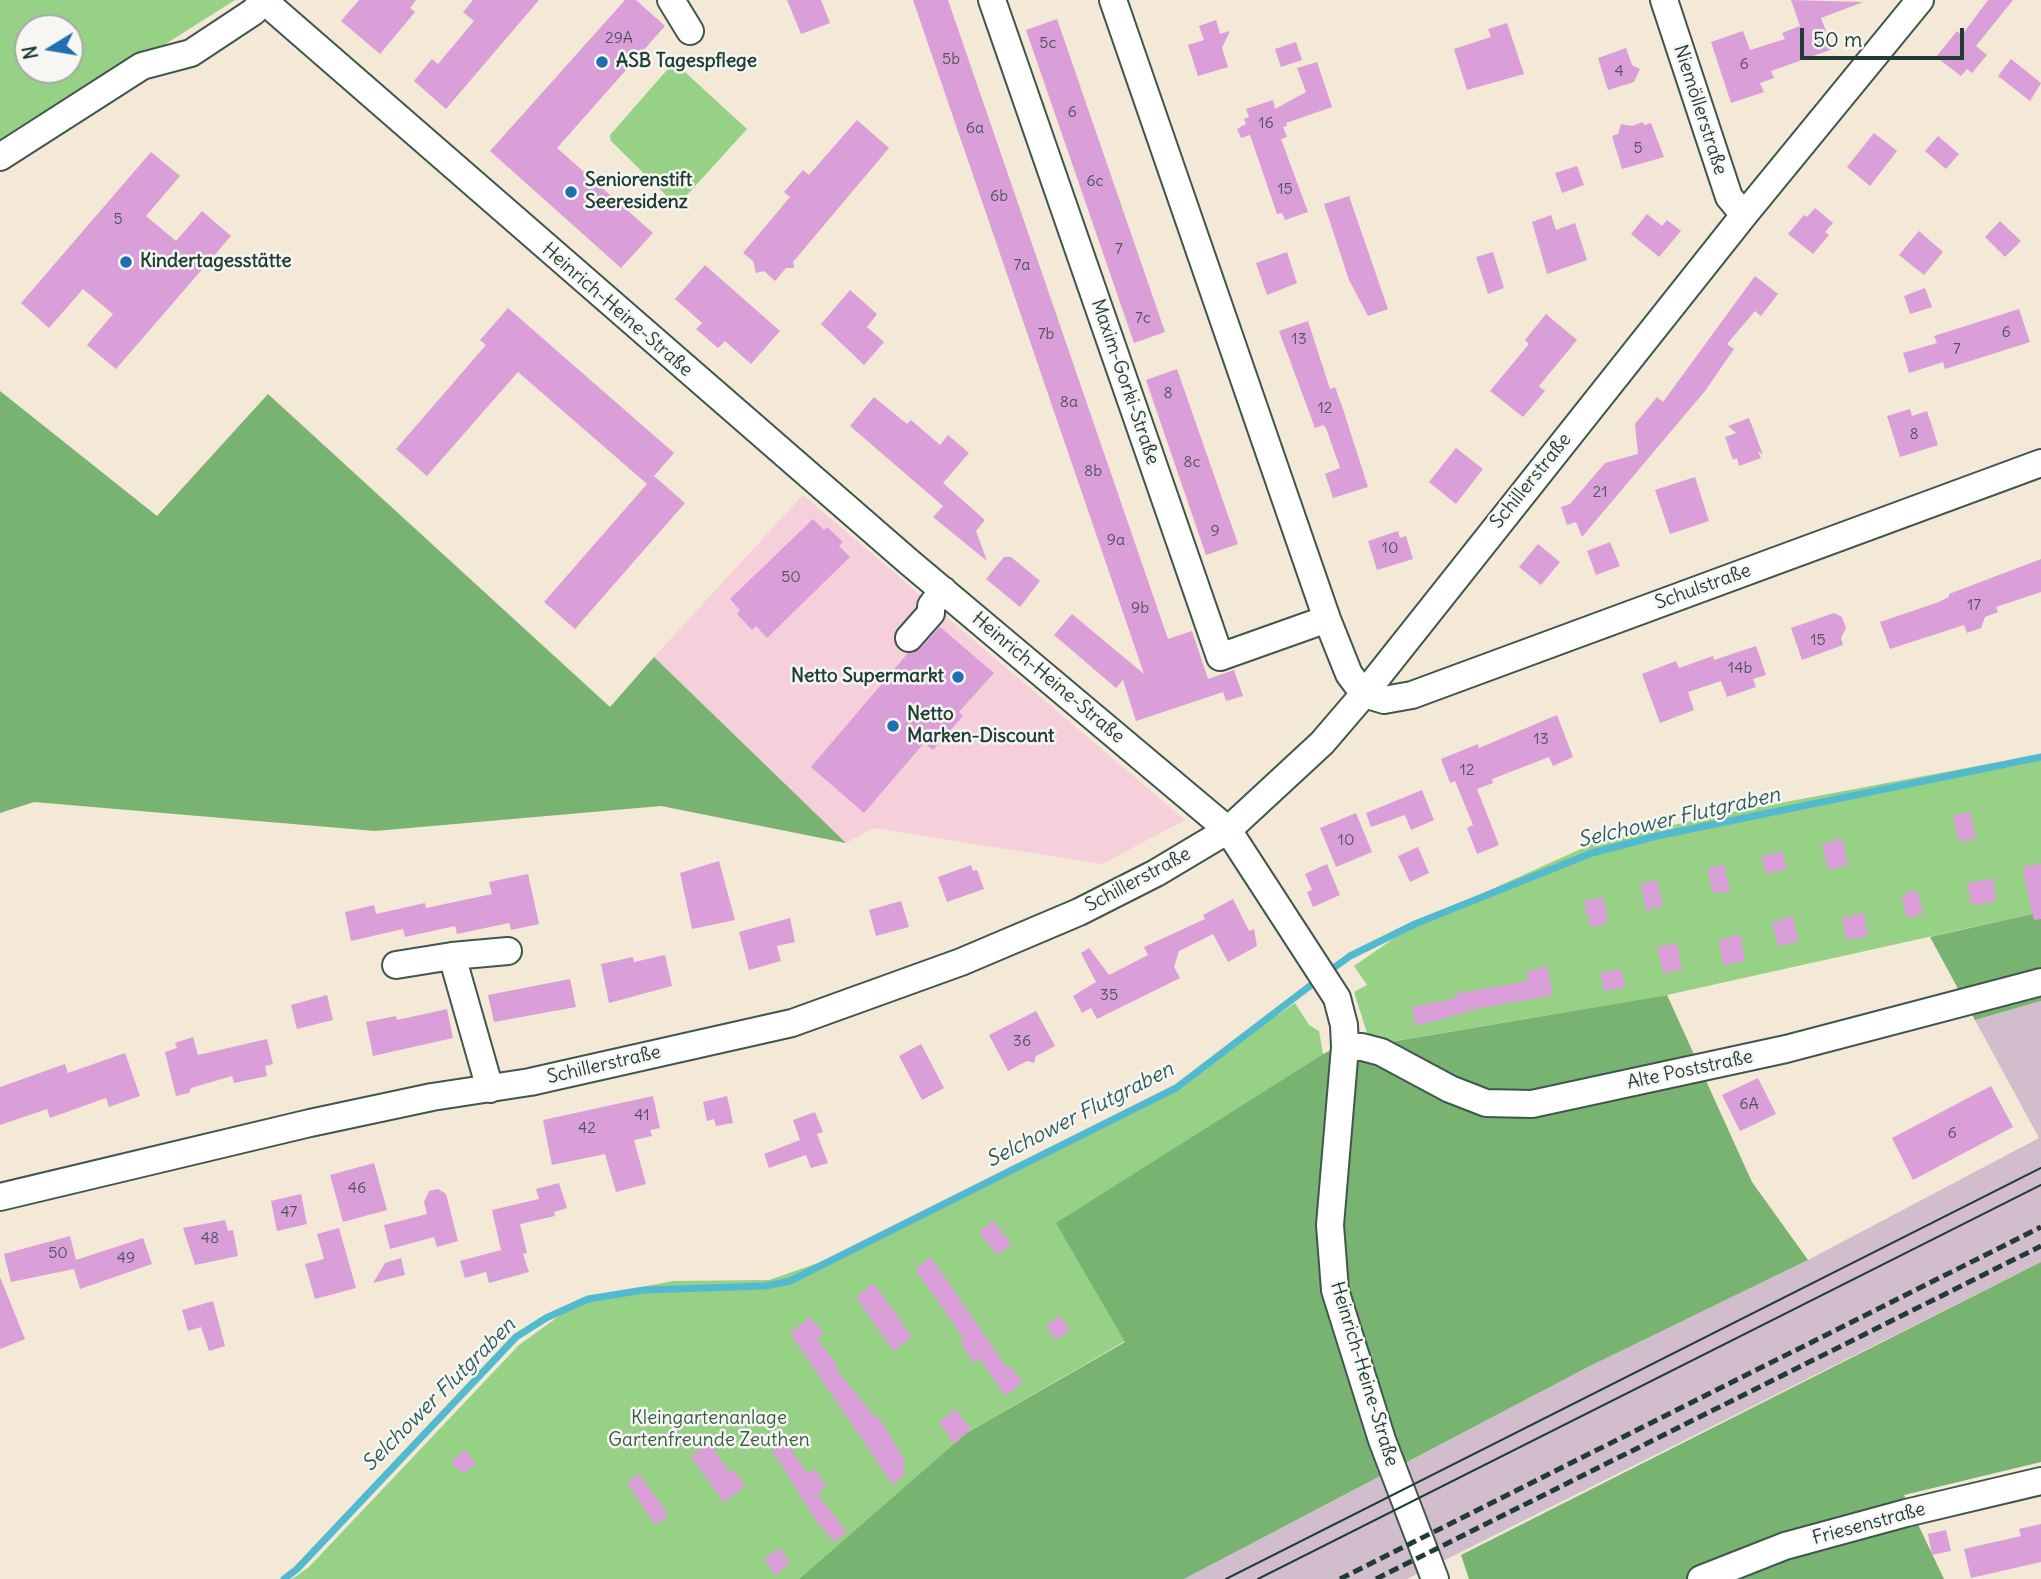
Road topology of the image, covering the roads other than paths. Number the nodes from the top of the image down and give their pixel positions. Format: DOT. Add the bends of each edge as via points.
graph roads {
  1 [pos="671,0"];
  2 [pos="992,0"];
  3 [pos="1113,0"];
  4 [pos="1664,0"];
  5 [pos="1920,0"];
  6 [pos="264,1"];
  7 [pos="690,31"];
  8 [pos="0,157"];
  9 [pos="1744,215"];
  10 [pos="2041,463"];
  11 [pos="943,590"];
  12 [pos="1327,619"];
  13 [pos="909,638"];
  14 [pos="1364,694"];
  15 [pos="1228,830"];
  16 [pos="508,951"];
  17 [pos="452,956"];
  18 [pos="396,965"];
  19 [pos="2041,982"];
  20 [pos="1345,1047"];
  21 [pos="490,1089"];
  22 [pos="0,1197"];
  23 [pos="2041,1481"];
  24 [pos="1435,1579"];
  25 [pos="1701,1579"];
  1 -- 7 [label="street"];
  2 -- 12 [label="street, Maxim-Gorki-Straße" via="1220,657"];
  3 -- 12 [label="street"];
  4 -- 9 [label="street, Niemöllerstraße" via="1729,197"];
  5 -- 9 [label="street, Schillerstraße"];
  6 -- 8 [label="street, Heinrich-Heine-Straße" via="191,52 142,65"];
  6 -- 11 [label="street, Heinrich-Heine-Straße"];
  9 -- 14 [label="street, Schillerstraße"];
  10 -- 14 [label="street, Schulstraße" via="1412,695 1384,700"];
  11 -- 13 [label="street" via="931,613"];
  11 -- 15 [label="street, Heinrich-Heine-Straße"];
  12 -- 14 [label="street" via="1349,674"];
  14 -- 15 [label="street, Schillerstraße" via="1322,743"];
  15 -- 20 [label="street, Heinrich-Heine-Straße" via="1337,998"];
  15 -- 21 [label="street, Schillerstraße" via="1079,912 961,962 792,1023"];
  16 -- 17 [label="street"];
  17 -- 18 [label="street"];
  17 -- 21 [label="street"];
  19 -- 20 [label="street, Alte Poststraße" via="1786,1049 1532,1104 1486,1103 1381,1052"];
  20 -- 24 [label="street, Heinrich-Heine-Straße" via="1330,1225 1335,1290 1382,1440"];
  21 -- 22 [label="street, Schillerstraße" via="292,1127"];
  23 -- 25 [label="street, Friesenstraße" via="1786,1546"];
}
